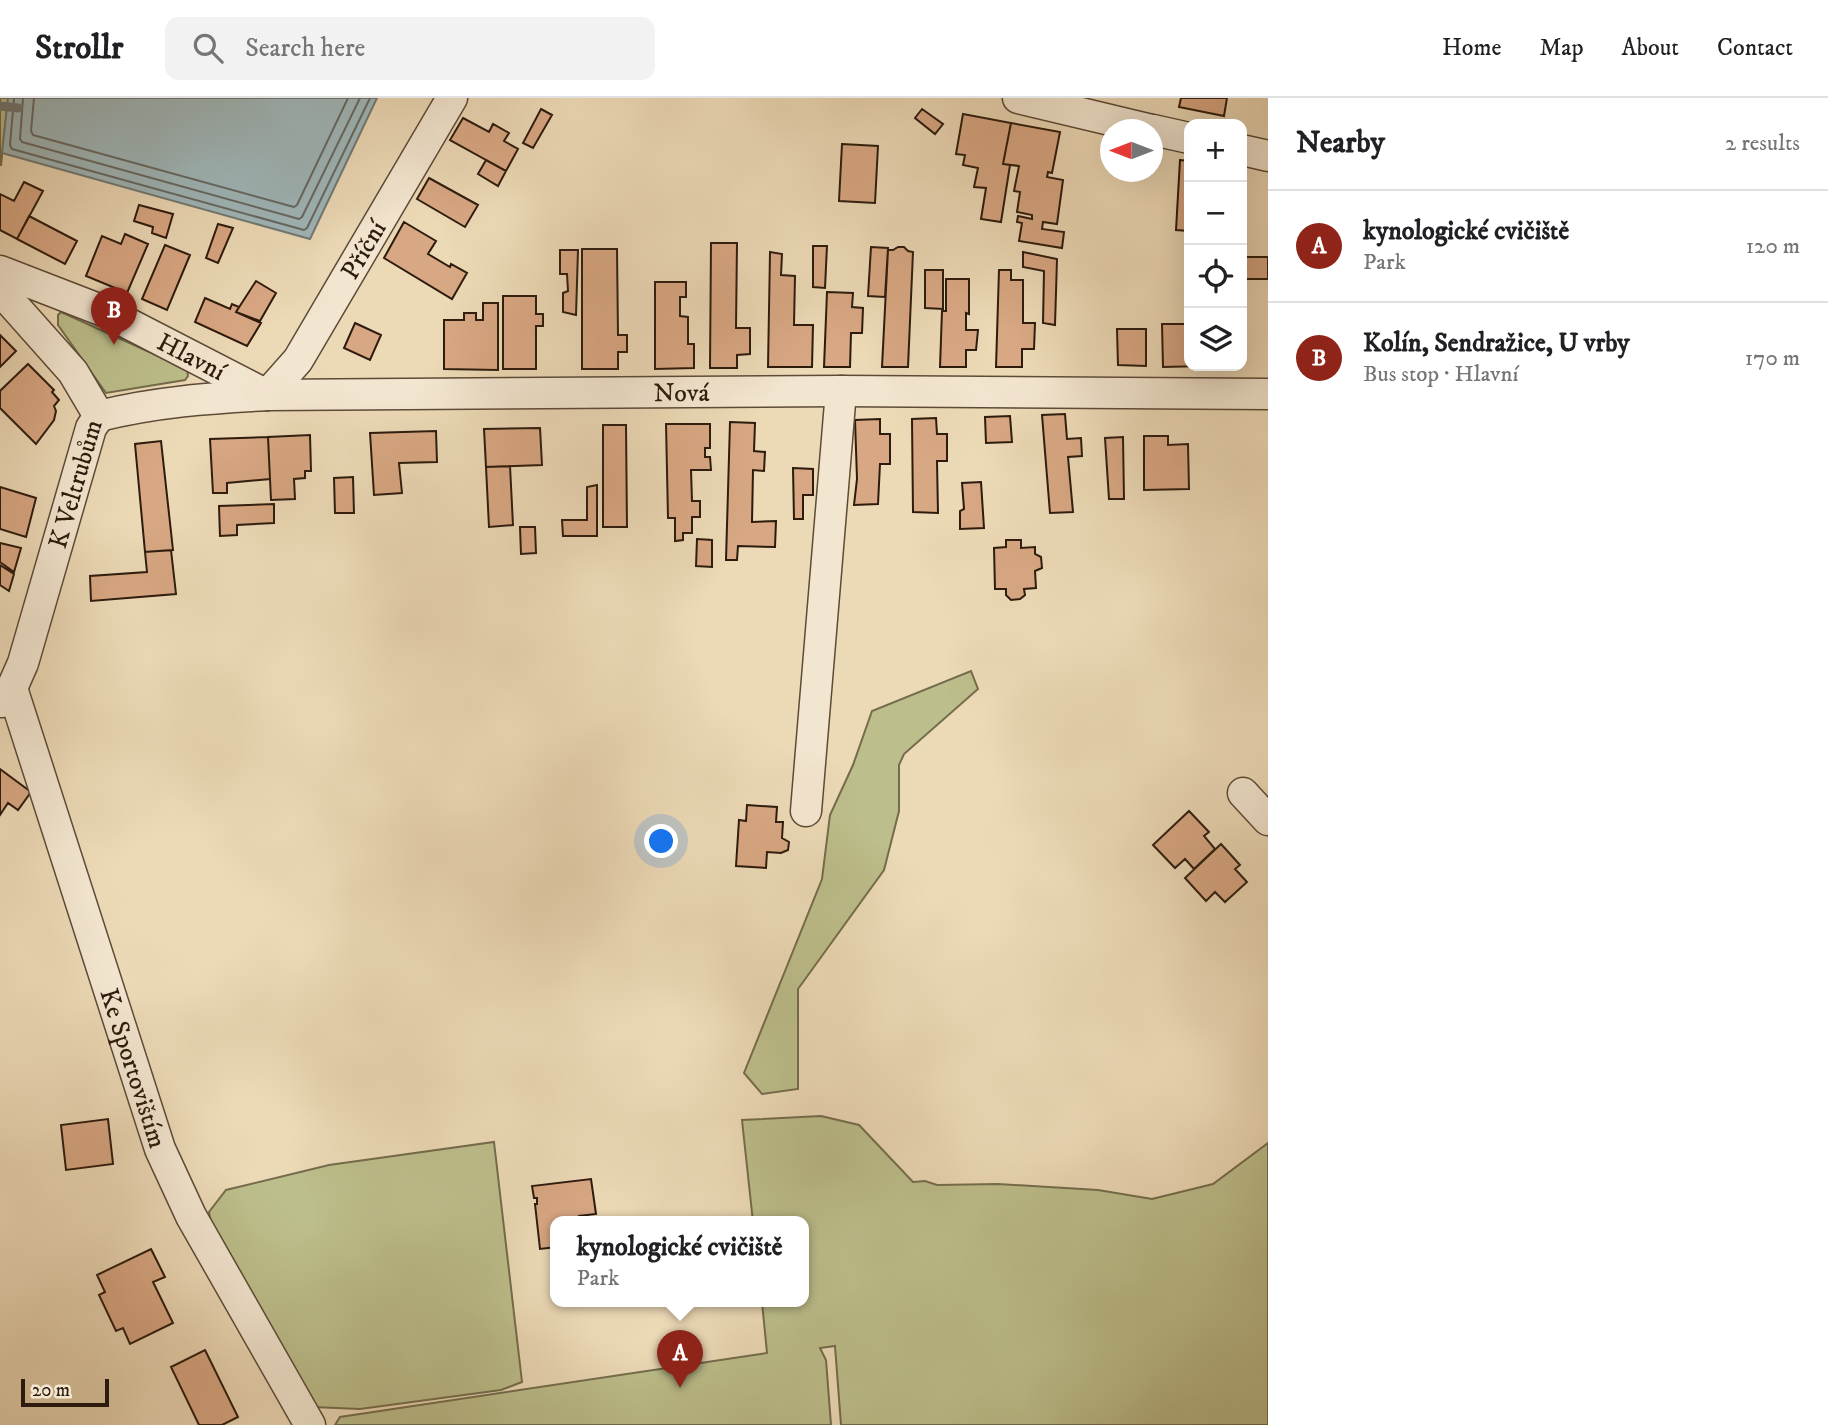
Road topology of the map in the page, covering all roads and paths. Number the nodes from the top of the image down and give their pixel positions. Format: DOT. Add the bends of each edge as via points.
graph roads {
  1 [pos="452,98"];
  2 [pos="1018,98"];
  3 [pos="1106,119"];
  4 [pos="1163,132"];
  5 [pos="1184,137"];
  6 [pos="1247,151"];
  7 [pos="1268,156"];
  8 [pos="0,271"];
  9 [pos="0,290"];
  10 [pos="841,391"];
  11 [pos="1268,394"];
  12 [pos="267,395"];
  13 [pos="99,416"];
  14 [pos="6,696"];
  15 [pos="1243,793"];
  16 [pos="806,811"];
  17 [pos="1268,820"];
  18 [pos="310,1425"];
  1 -- 12 [label="street, Příční" via="298,360"];
  2 -- 3 [label="street"];
  4 -- 5 [label="street"];
  6 -- 7 [label="street"];
  8 -- 12 [label="street, Hlavní" via="106,312"];
  9 -- 13 [label="street, K Veltrubům" via="73,372"];
  10 -- 11 [label="street, Nová"];
  10 -- 12 [label="street, Nová"];
  10 -- 16 [label="street"];
  12 -- 13 [label="street, Nová" via="192,399"];
  13 -- 14 [label="street, K Veltrubům" via="91,428 23,663"];
  14 -- 18 [label="street, Ke Sportovištím" via="160,1150 191,1216"];
  15 -- 17 [label="street"];
}
